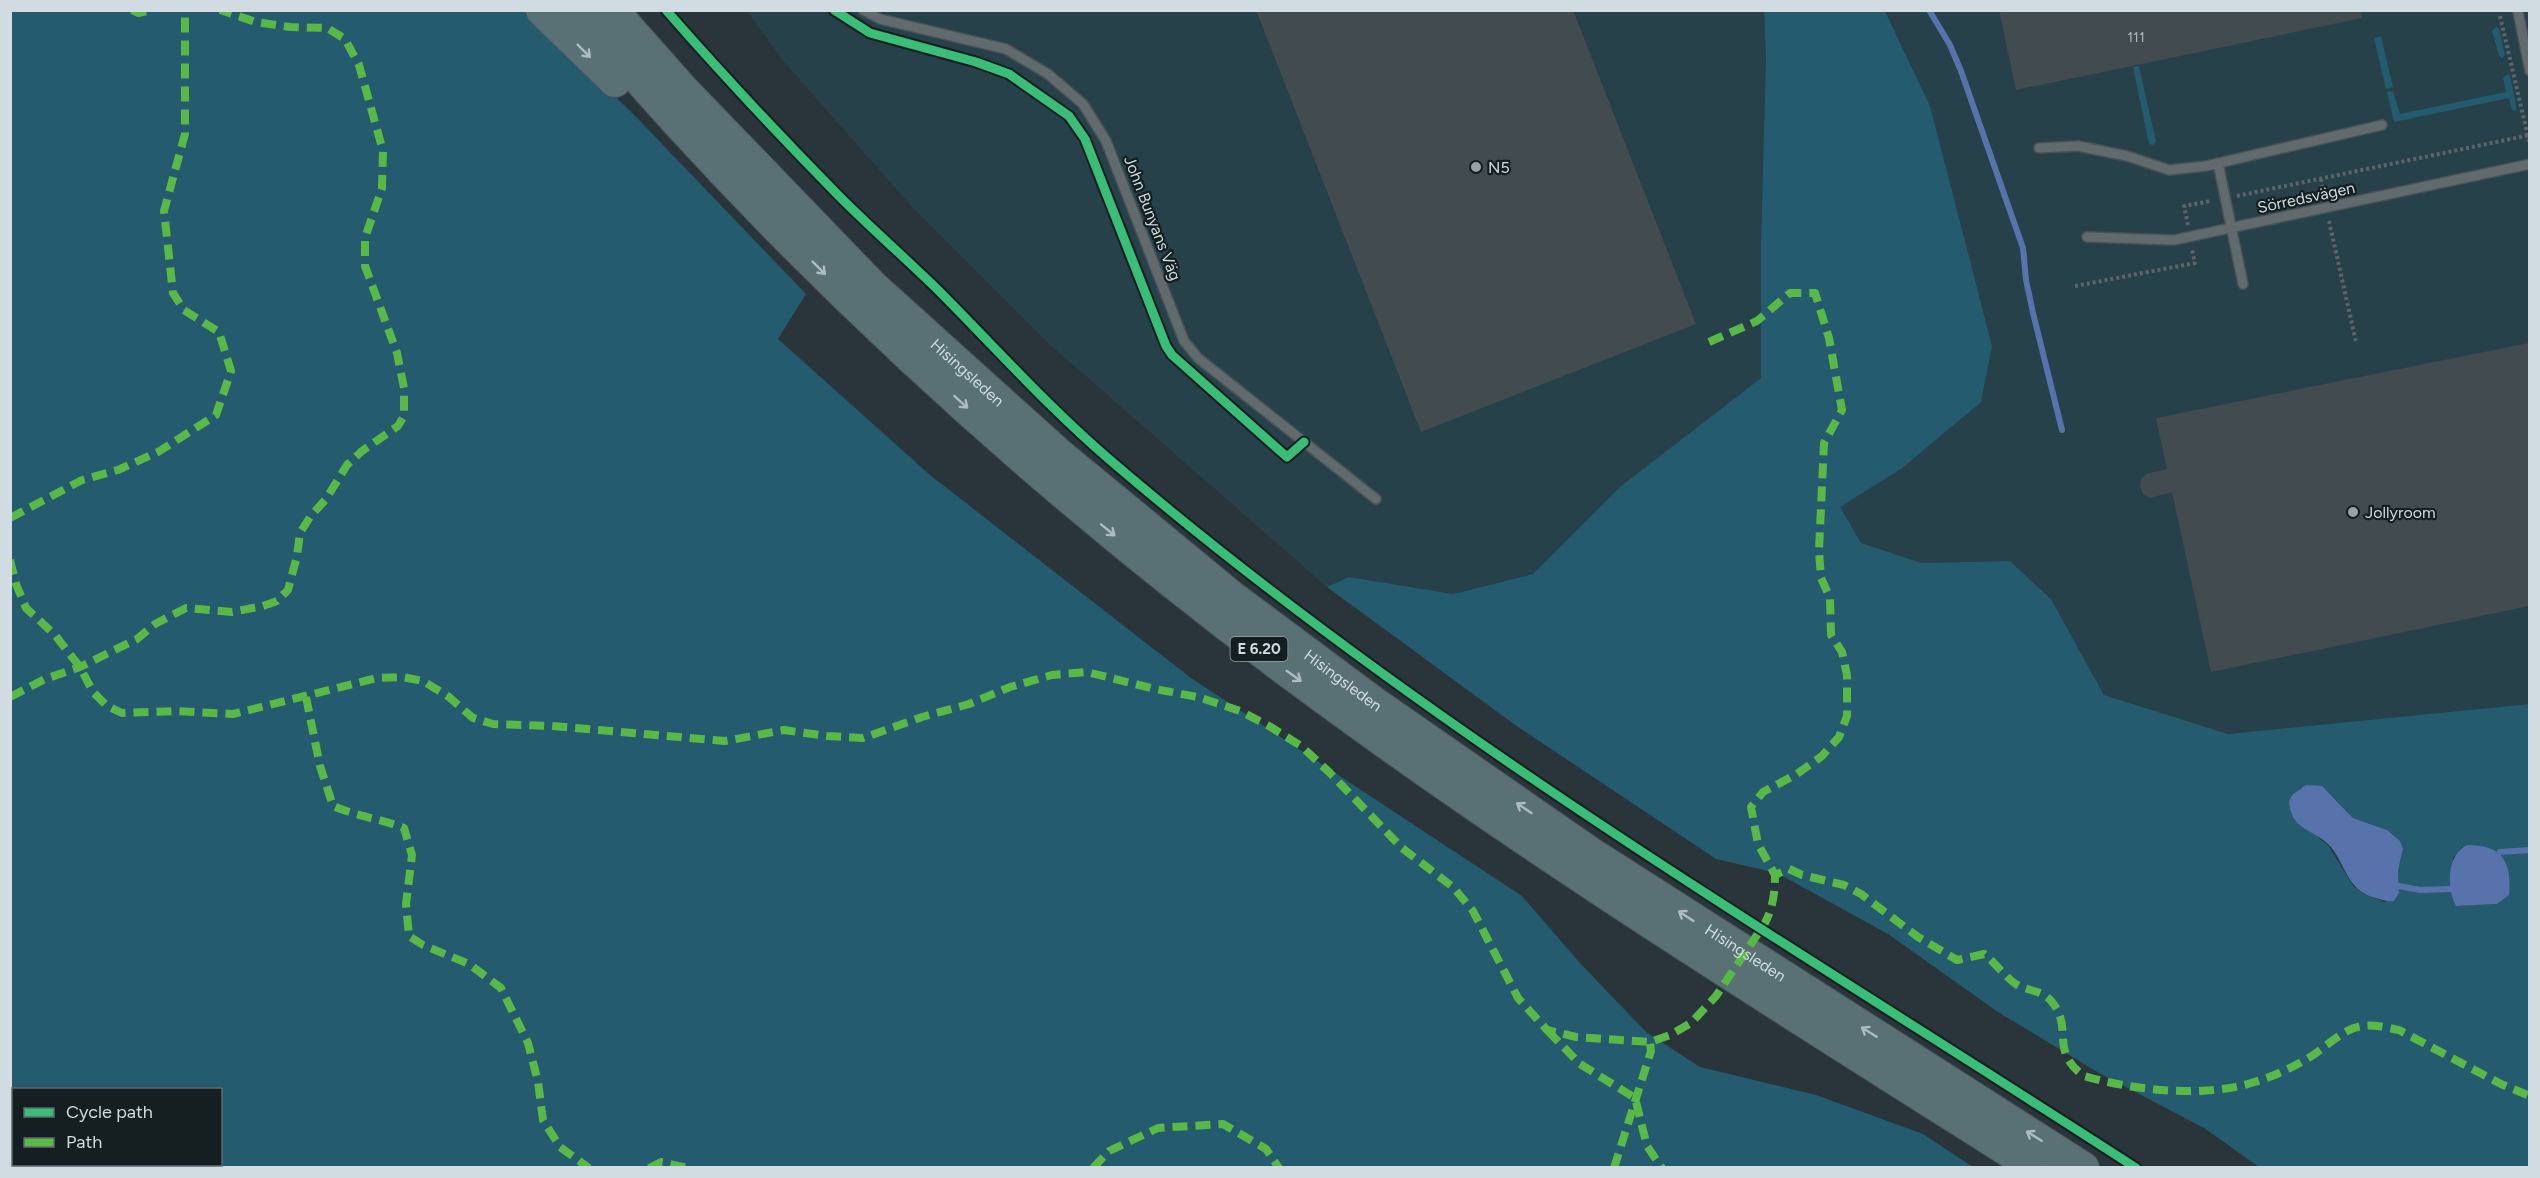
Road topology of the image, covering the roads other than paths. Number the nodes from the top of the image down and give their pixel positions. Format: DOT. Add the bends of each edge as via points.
graph roads {
  1 [pos="542,10"];
  2 [pos="579,10"];
  3 [pos="612,10"];
  4 [pos="636,10"];
  5 [pos="863,10"];
  6 [pos="2518,12"];
  7 [pos="2529,70"];
  8 [pos="682,90"];
  9 [pos="2382,125"];
  10 [pos="2039,148"];
  11 [pos="2218,163"];
  12 [pos="2529,164"];
  13 [pos="2230,228"];
  14 [pos="2086,237"];
  15 [pos="790,239"];
  16 [pos="2243,284"];
  17 [pos="1377,499"];
  18 [pos="2036,1167"];
  19 [pos="2083,1167"];
  1 -- 15 [label="highway, one-way" via="766,237"];
  2 -- 15 [label="highway, Hisingsleden / E 6.20"];
  3 -- 8 [label="highway, Hisingsleden / E 6.20"];
  4 -- 8 [label="highway" via="683,66"];
  5 -- 17 [label="lane, John Bunyans Väg" via="880,19 1006,49 1048,74 1083,104 1106,141 1184,341 1198,357"];
  6 -- 7 [label="lane"];
  19 -- 8 [label="highway, Hisingsleden / E 6.20, one-way" via="1590,853 1383,710 1233,598 1090,481 930,340 845,259"];
  9 -- 11 [label="lane"];
  10 -- 11 [label="lane" via="2078,146 2169,170"];
  11 -- 13 [label="lane"];
  12 -- 13 [label="lane, Sörredsvägen"];
  13 -- 14 [label="lane, Sörredsvägen" via="2174,240"];
  13 -- 16 [label="lane"];
  15 -- 18 [label="highway, Hisingsleden / E 6.20, one-way" via="856,306 1038,471 1283,668 1457,793 1623,905"];
}
